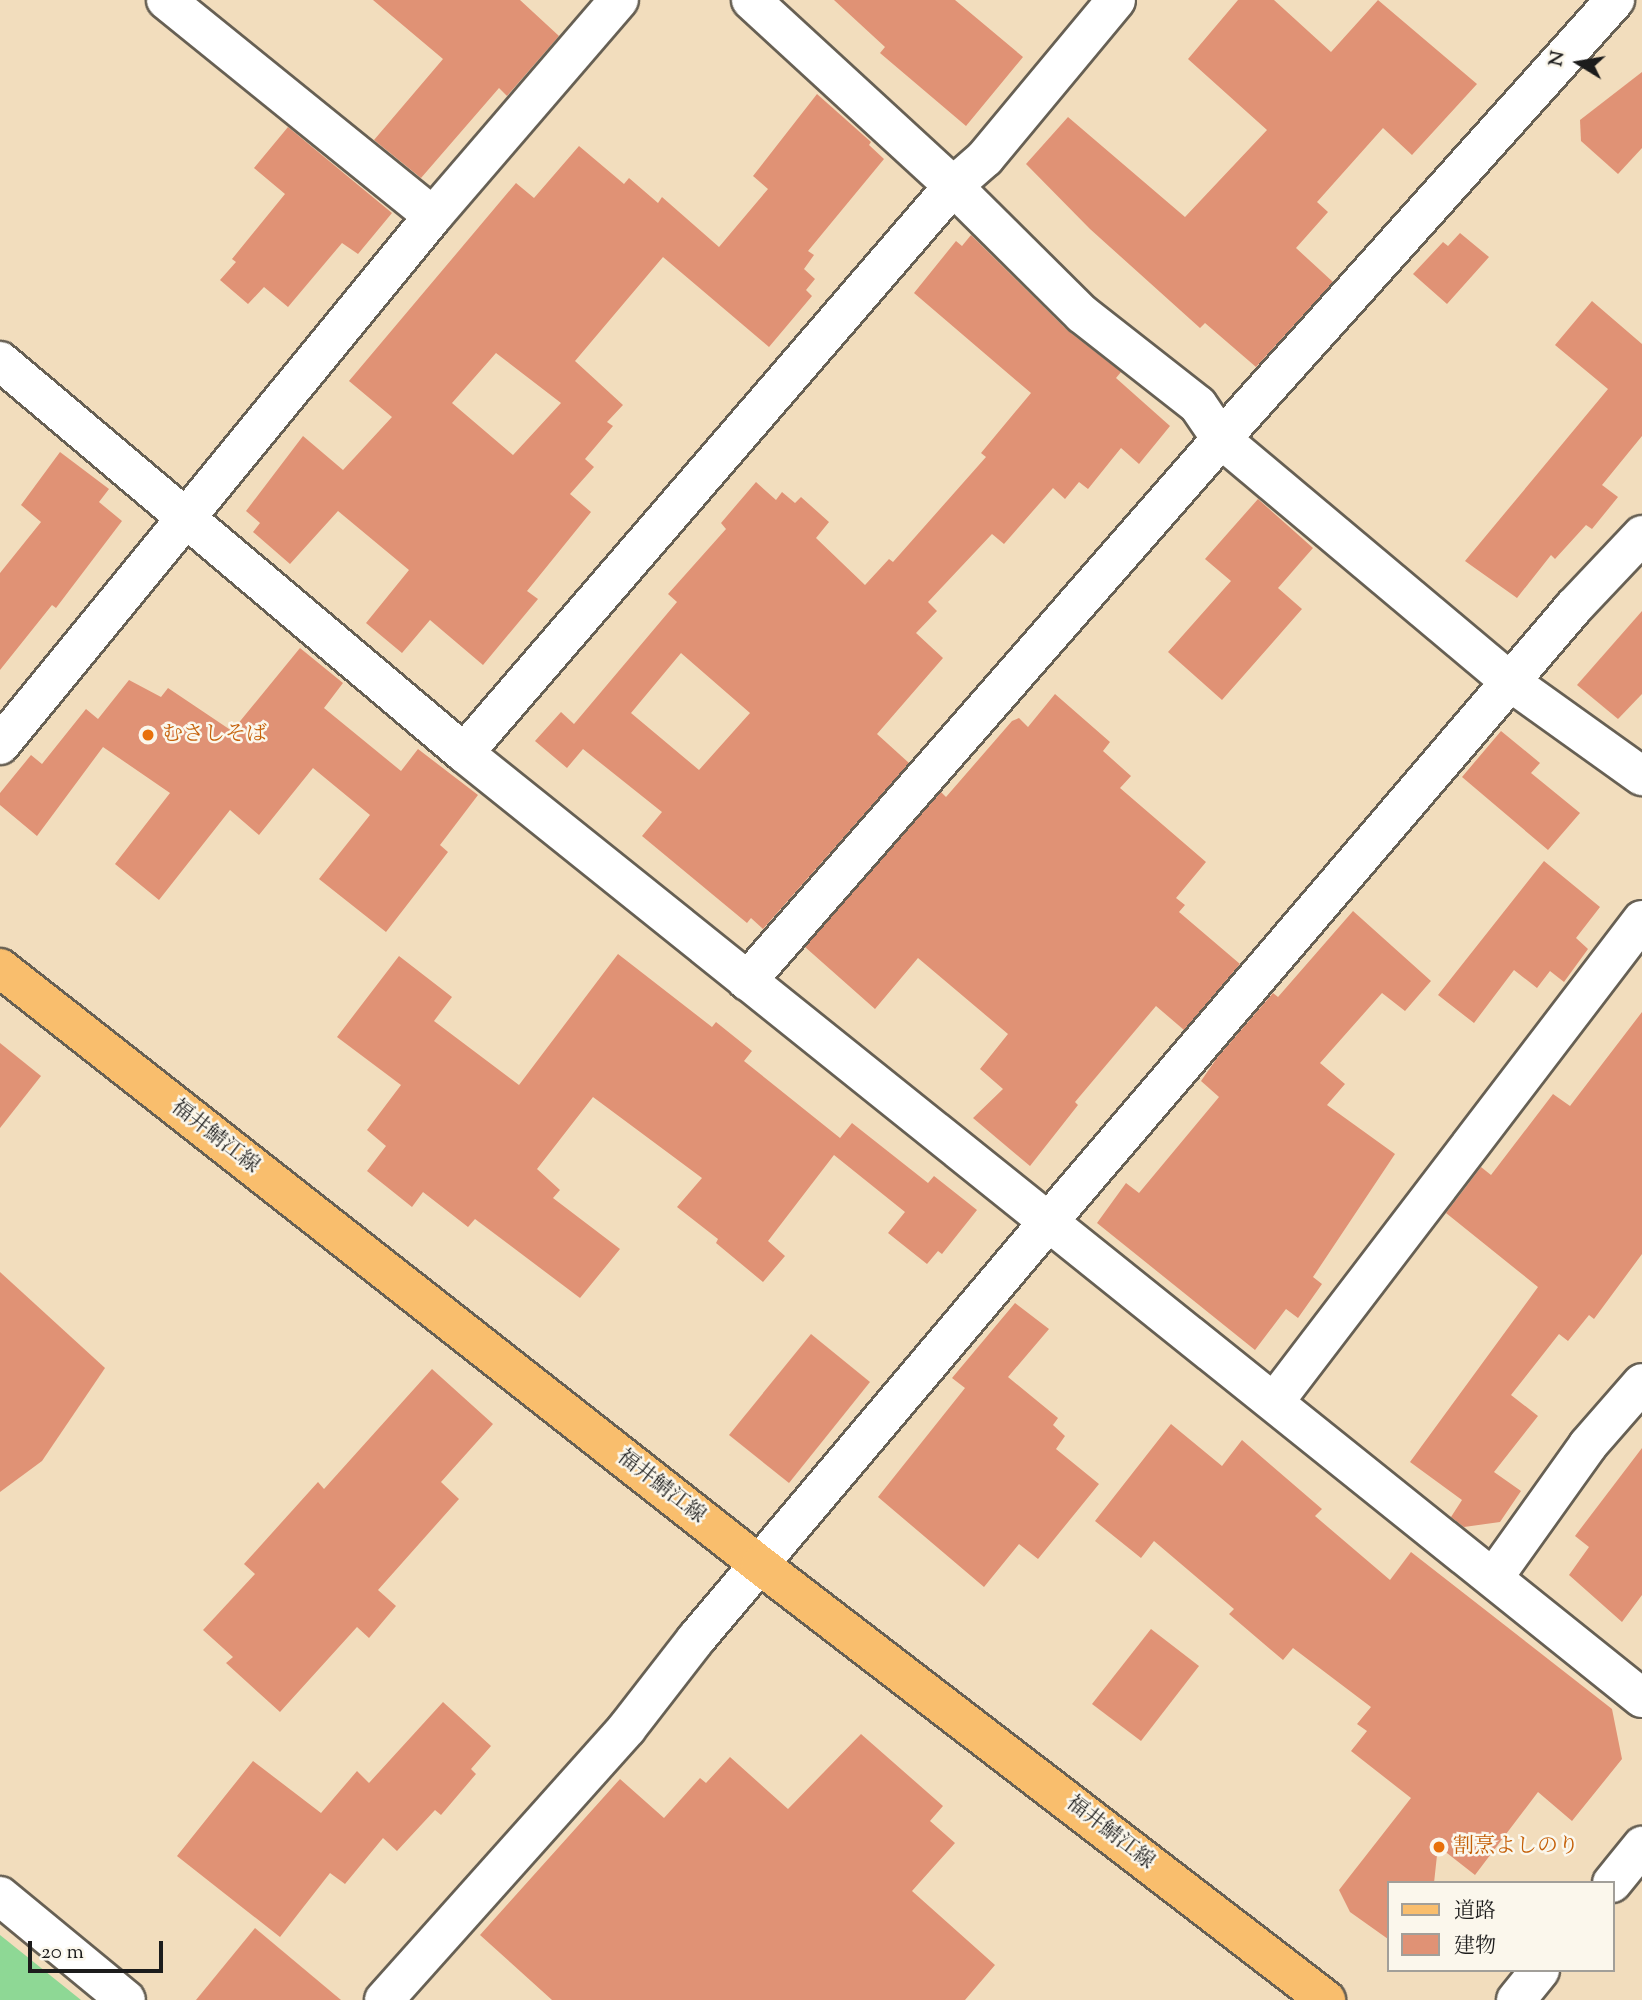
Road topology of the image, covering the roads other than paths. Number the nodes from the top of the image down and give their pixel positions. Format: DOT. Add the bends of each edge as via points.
graph roads {
  1 [pos="166,0"];
  2 [pos="619,0"];
  3 [pos="751,0"];
  4 [pos="1116,0"];
  5 [pos="1615,0"];
  6 [pos="953,186"];
  7 [pos="433,216"];
  8 [pos="0,361"];
  9 [pos="1221,439"];
  10 [pos="187,517"];
  11 [pos="1642,535"];
  12 [pos="1512,683"];
  13 [pos="0,746"];
  14 [pos="464,753"];
  15 [pos="1642,776"];
  16 [pos="1642,920"];
  17 [pos="0,968"];
  18 [pos="747,981"];
  19 [pos="1049,1221"];
  20 [pos="1642,1383"];
  21 [pos="1275,1401"];
  22 [pos="760,1564"];
  23 [pos="1494,1577"];
  24 [pos="1642,1698"];
  25 [pos="1642,1846"];
  26 [pos="1614,1881"];
  27 [pos="0,1896"];
  28 [pos="1538,1972"];
  29 [pos="126,2000"];
  30 [pos="384,2000"];
  31 [pos="1326,2000"];
  32 [pos="1516,2000"];
  1 -- 7 [label="street"];
  2 -- 7 [label="street"];
  3 -- 6 [label="street"];
  4 -- 6 [label="street" via="985,158"];
  5 -- 9 [label="street"];
  6 -- 9 [label="street" via="1082,314 1198,405"];
  6 -- 14 [label="street"];
  7 -- 10 [label="street"];
  8 -- 10 [label="street"];
  9 -- 12 [label="street"];
  9 -- 18 [label="street"];
  10 -- 13 [label="street"];
  10 -- 14 [label="street"];
  11 -- 12 [label="street" via="1574,607"];
  12 -- 15 [label="street"];
  12 -- 19 [label="street"];
  14 -- 18 [label="street"];
  16 -- 21 [label="street"];
  17 -- 22 [label="main road, 福井鯖江線"];
  18 -- 19 [label="street"];
  19 -- 21 [label="street"];
  19 -- 22 [label="street"];
  20 -- 23 [label="street" via="1588,1445"];
  21 -- 23 [label="street"];
  22 -- 30 [label="street" via="627,1728"];
  22 -- 31 [label="main road, 福井鯖江線"];
  23 -- 24 [label="street"];
  25 -- 26 [label="street"];
  27 -- 29 [label="street"];
  28 -- 32 [label="street"];
}
